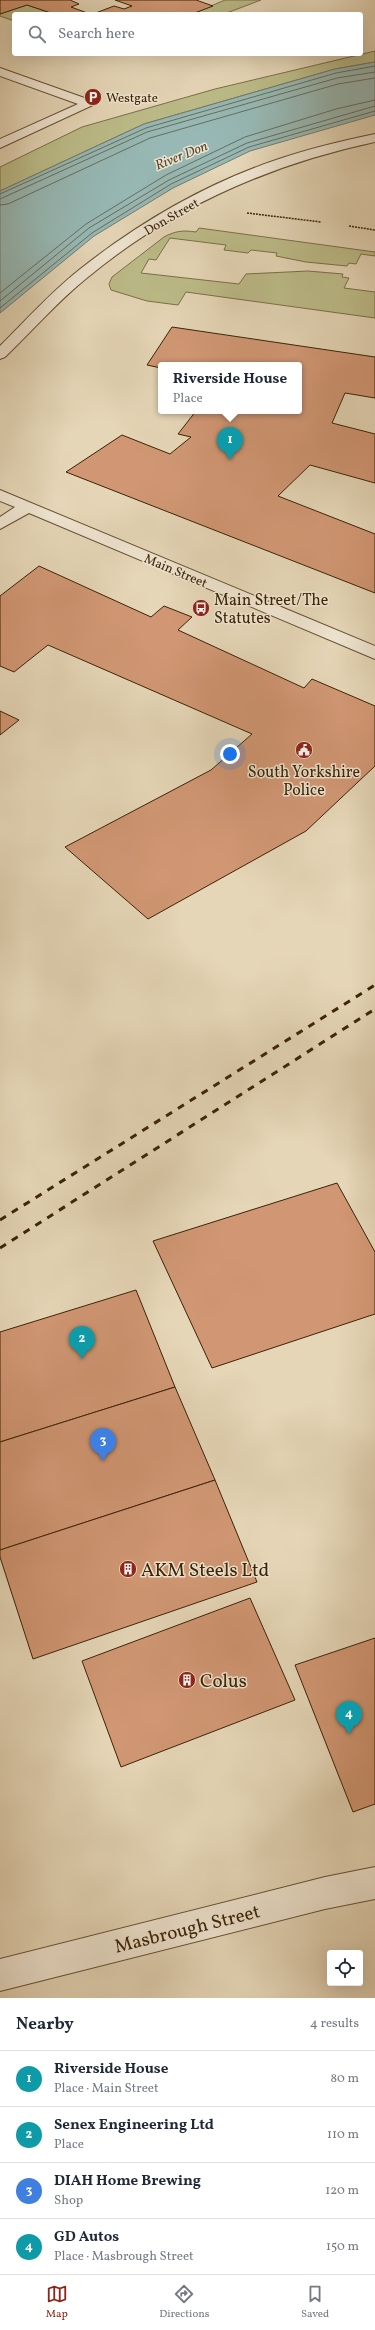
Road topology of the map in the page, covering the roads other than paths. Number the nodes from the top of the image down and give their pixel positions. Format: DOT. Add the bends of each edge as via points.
graph roads {
  1 [pos="0,72"];
  2 [pos="375,138"];
  3 [pos="0,144"];
  4 [pos="0,354"];
  5 [pos="0,495"];
  6 [pos="27,507"];
  7 [pos="0,524"];
  8 [pos="375,653"];
  9 [pos="375,1883"];
  10 [pos="0,1975"];
  1 -- 3 [label="street" via="89,104"];
  2 -- 4 [label="street, Don Street" via="306,154 263,169 226,185 155,224 83,274"];
  5 -- 6 [label="street, Main Street"];
  6 -- 7 [label="street"];
  6 -- 8 [label="street, Main Street"];
  9 -- 10 [label="street, Masbrough Street" via="325,1893"];
}
